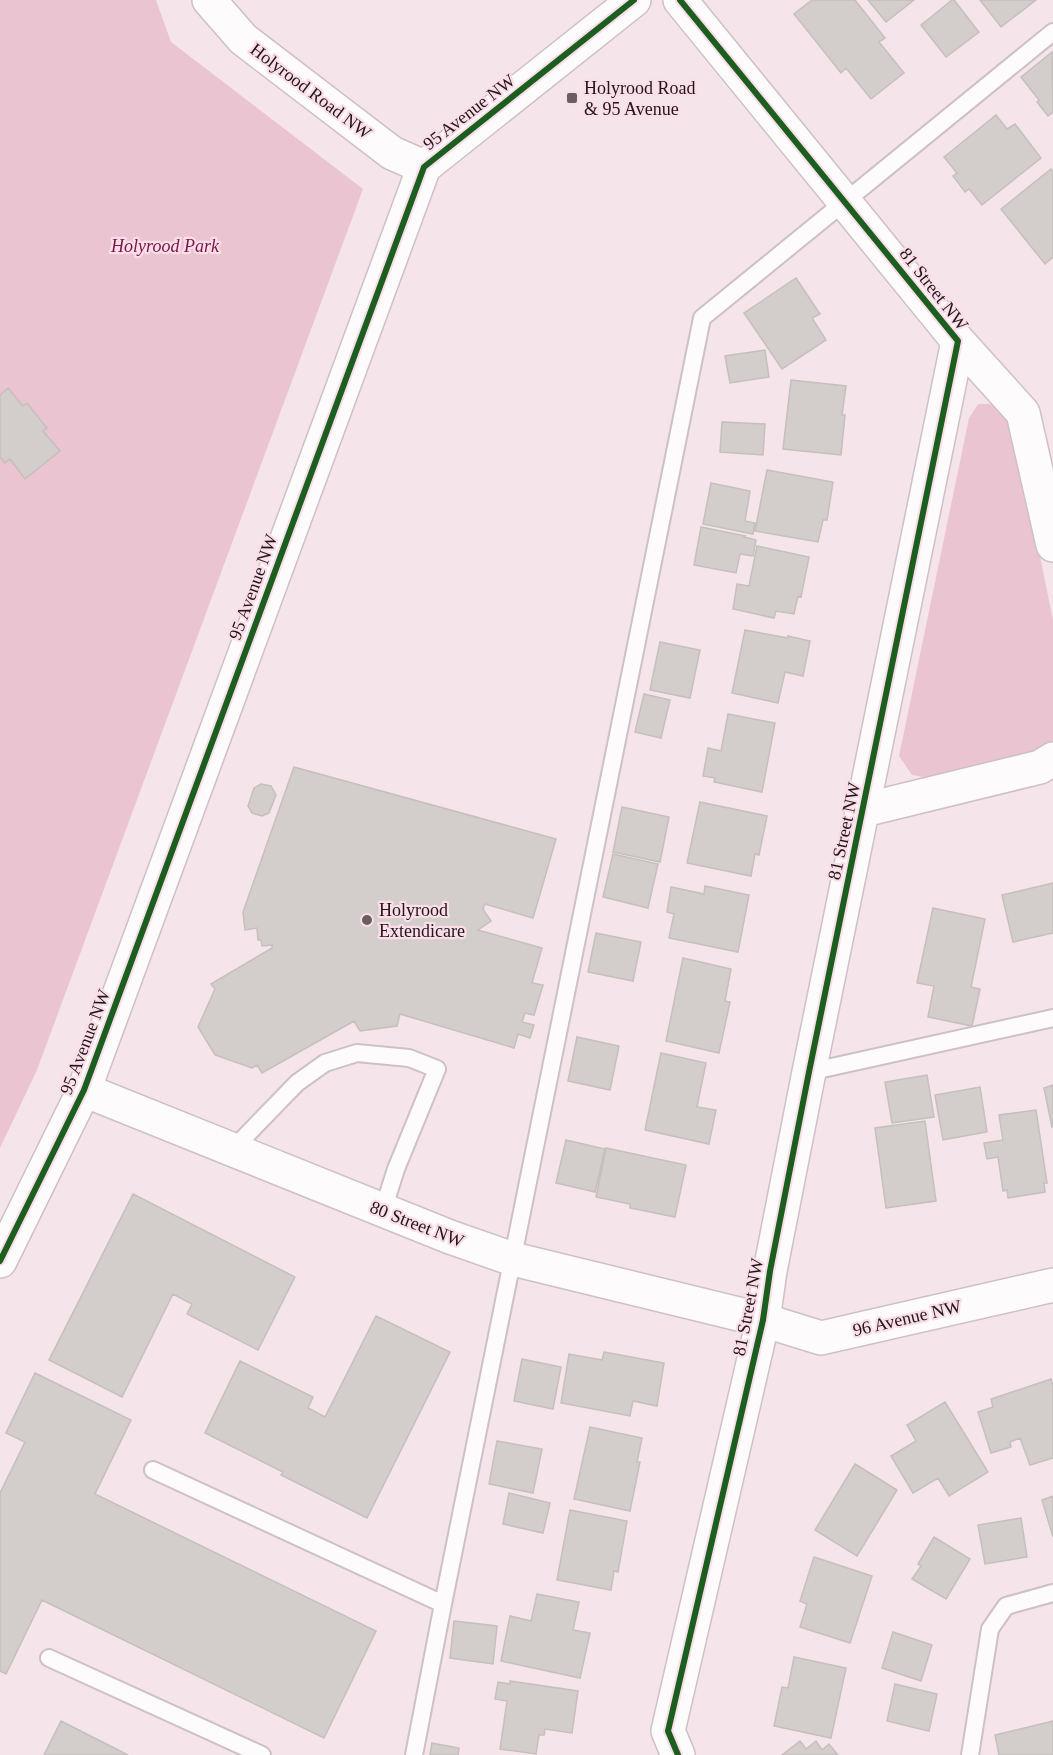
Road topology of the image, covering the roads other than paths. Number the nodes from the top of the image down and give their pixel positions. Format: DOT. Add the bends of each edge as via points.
graph roads {
  1 [pos="209,0"];
  2 [pos="634,0"];
  3 [pos="680,0"];
  4 [pos="1053,32"];
  5 [pos="424,167"];
  6 [pos="844,202"];
  7 [pos="958,341"];
  8 [pos="1053,545"];
  9 [pos="1053,759"];
  10 [pos="864,810"];
  11 [pos="1053,1018"];
  12 [pos="809,1072"];
  13 [pos="84,1090"];
  14 [pos="232,1149"];
  15 [pos="383,1210"];
  16 [pos="513,1259"];
  17 [pos="0,1261"];
  18 [pos="1053,1285"];
  19 [pos="763,1320"];
  20 [pos="153,1470"];
  21 [pos="1053,1593"];
  22 [pos="443,1604"];
  23 [pos="49,1658"];
  24 [pos="262,1755"];
  25 [pos="414,1755"];
  26 [pos="678,1755"];
  27 [pos="970,1755"];
  1 -- 5 [label="street, Holyrood Road NW" via="243,39 392,153"];
  2 -- 5 [label="street, 95 Avenue NW"];
  3 -- 6 [label="street, 81 Street NW"];
  4 -- 6 [label="lane"];
  5 -- 13 [label="street, 95 Avenue NW"];
  6 -- 7 [label="street, 81 Street NW"];
  6 -- 16 [label="lane" via="702,318"];
  7 -- 8 [label="street, 81 Street NW" via="1023,413"];
  7 -- 10 [label="street, 81 Street NW"];
  9 -- 10 [label="street, 81 Street NW" via="1040,767"];
  10 -- 12 [label="street, 81 Street NW"];
  11 -- 12 [label="lane"];
  12 -- 19 [label="street, 81 Street NW"];
  13 -- 14 [label="street, 80 Street NW"];
  13 -- 17 [label="street, 95 Avenue NW"];
  14 -- 15 [label="street, 80 Street NW"];
  14 -- 15 [label="lane" via="297,1083 325,1063 357,1053 409,1058 437,1069"];
  15 -- 16 [label="street, 80 Street NW"];
  16 -- 19 [label="street, 80 Street NW"];
  16 -- 22 [label="lane"];
  18 -- 19 [label="street, 96 Avenue NW" via="821,1338"];
  19 -- 26 [label="street, 81 Street NW" via="668,1731"];
  20 -- 22 [label="lane"];
  21 -- 27 [label="lane" via="1006,1606 990,1629"];
  22 -- 25 [label="lane"];
  23 -- 24 [label="lane"];
}
